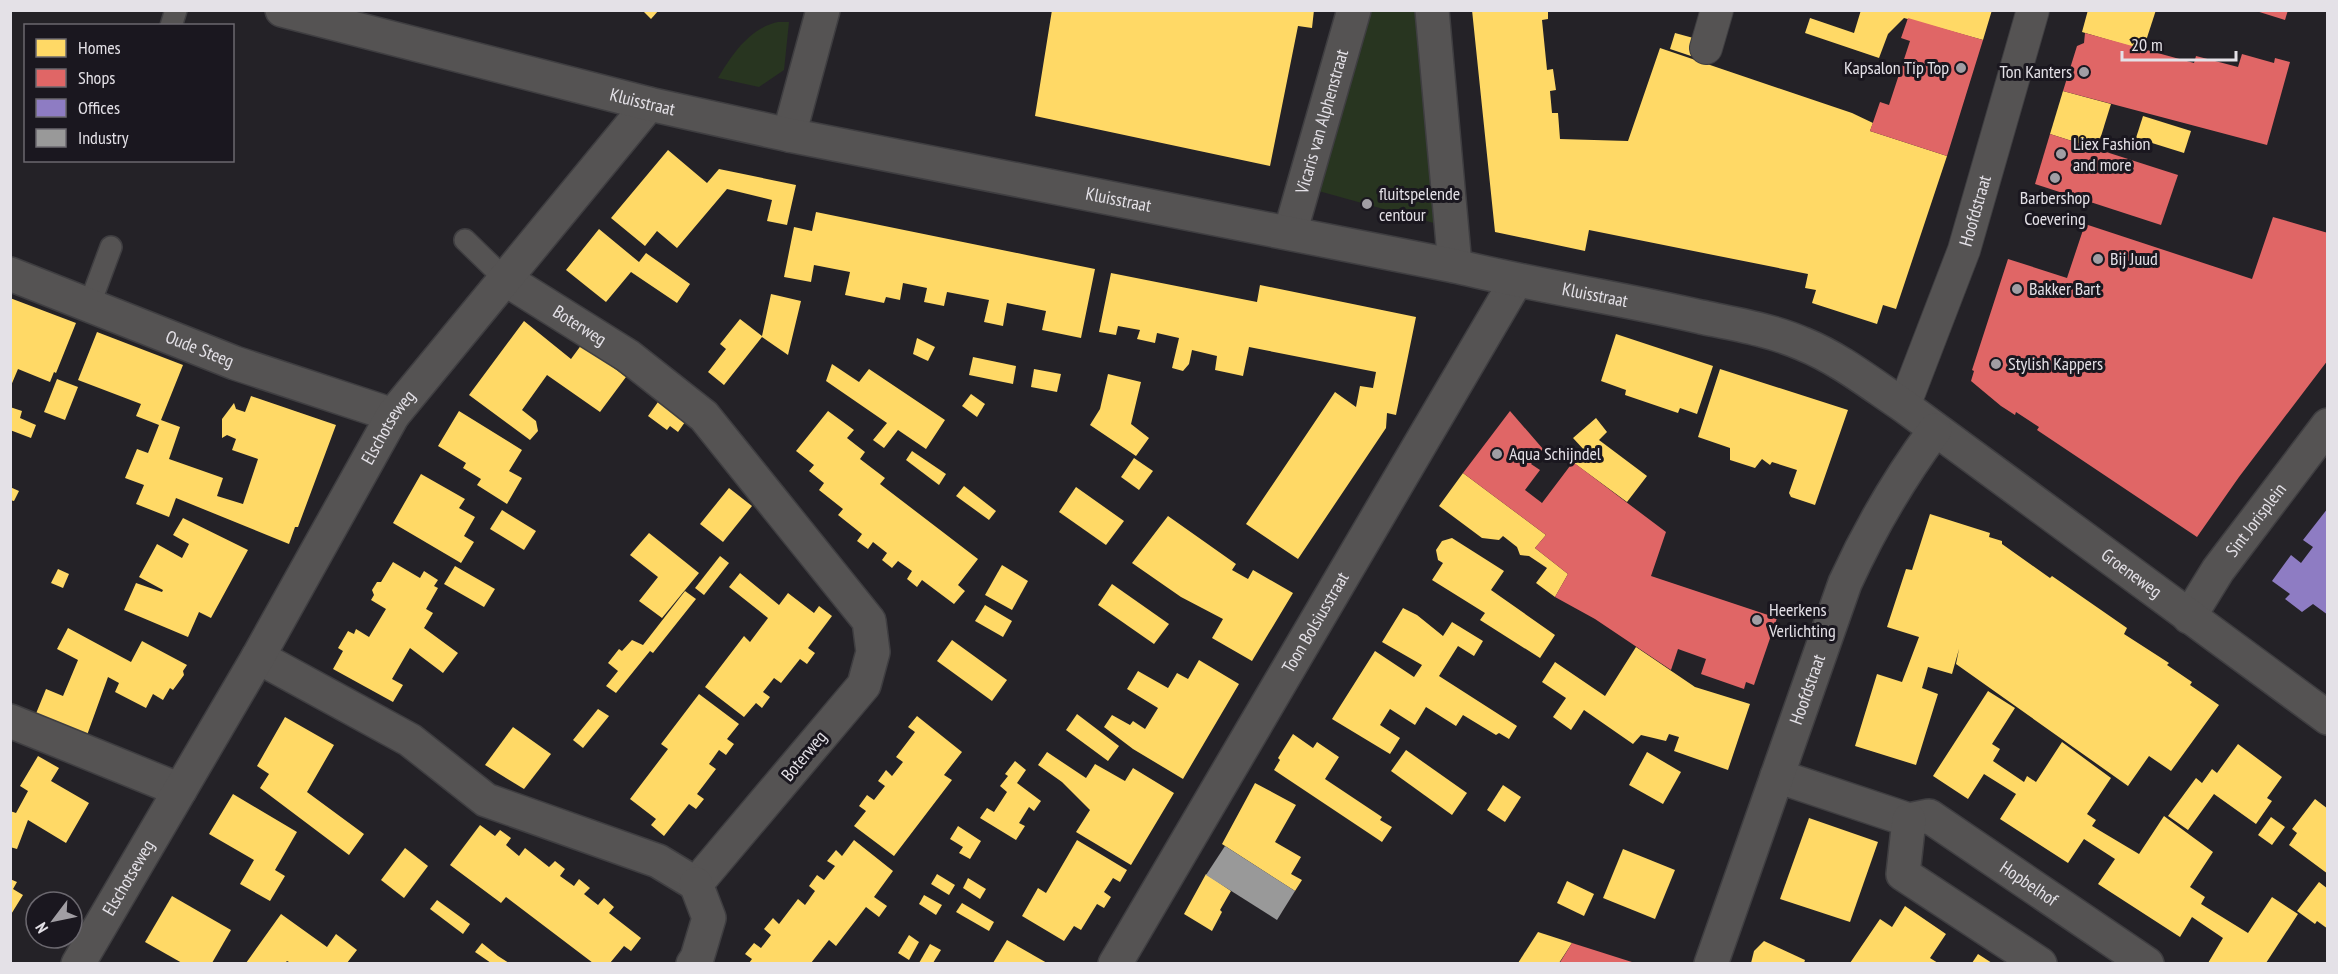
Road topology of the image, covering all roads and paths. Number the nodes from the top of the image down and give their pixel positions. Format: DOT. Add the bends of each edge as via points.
graph roads {
  1 [pos="282,10"];
  2 [pos="823,10"];
  3 [pos="1354,10"];
  4 [pos="1431,10"];
  5 [pos="1717,10"];
  6 [pos="2033,10"];
  7 [pos="1706,48"];
  8 [pos="649,104"];
  9 [pos="789,135"];
  10 [pos="1290,232"];
  11 [pos="465,240"];
  12 [pos="111,247"];
  13 [pos="1455,266"];
  14 [pos="10,274"];
  15 [pos="505,279"];
  16 [pos="1516,281"];
  17 [pos="89,306"];
  18 [pos="1904,406"];
  19 [pos="393,416"];
  20 [pos="2328,425"];
  21 [pos="1935,430"];
  22 [pos="2189,617"];
  23 [pos="258,657"];
  24 [pos="2328,718"];
  25 [pos="10,721"];
  26 [pos="1777,776"];
  27 [pos="180,790"];
  28 [pos="1909,820"];
  29 [pos="696,884"];
  30 [pos="78,963"];
  31 [pos="693,963"];
  32 [pos="1115,963"];
  33 [pos="1711,963"];
  34 [pos="2040,963"];
  35 [pos="2147,963"];
  1 -- 8 [label="street, Kluisstraat"];
  2 -- 9 [label="street"];
  3 -- 10 [label="street, Vicaris van Alphenstraat"];
  4 -- 13 [label="street"];
  5 -- 7 [label="street"];
  6 -- 18 [label="street, Hoofdstraat" via="1964,250"];
  8 -- 9 [label="street, Kluisstraat"];
  8 -- 15 [label="street, Elschotseweg"];
  9 -- 10 [label="street, Kluisstraat"];
  10 -- 13 [label="street, Kluisstraat"];
  11 -- 15 [label="lane"];
  12 -- 17 [label="lane"];
  13 -- 16 [label="street, Kluisstraat"];
  14 -- 17 [label="street, Oude Steeg"];
  15 -- 19 [label="street, Elschotseweg"];
  15 -- 29 [label="street, Boterweg" via="628,356 704,416 869,621 873,652 864,685"];
  16 -- 18 [label="street, Kluisstraat" via="1768,332 1835,359"];
  16 -- 32 [label="street, Toon Bolsiusstraat"];
  17 -- 19 [label="street, Oude Steeg" via="235,363"];
  18 -- 21 [label="street, Kluisstraat"];
  19 -- 23 [label="street, Elschotseweg"];
  20 -- 22 [label="street, Sint Jorisplein" via="2218,570"];
  21 -- 22 [label="street, Groeneweg"];
  21 -- 26 [label="street, Hoofdstraat" via="1896,484 1864,541 1845,583"];
  22 -- 24 [label="street, Groeneweg"];
  23 -- 27 [label="street, Elschotseweg"];
  23 -- 29 [label="street" via="410,740 486,800 658,861"];
  25 -- 27 [label="street"];
  26 -- 28 [label="street, Hopbelhof"];
  26 -- 33 [label="street, Hoofdstraat"];
  27 -- 30 [label="street, Elschotseweg"];
  28 -- 34 [label="street" via="1903,874"];
  28 -- 35 [label="street, Hopbelhof" via="1929,816"];
  29 -- 31 [label="street" via="709,918"];
}
